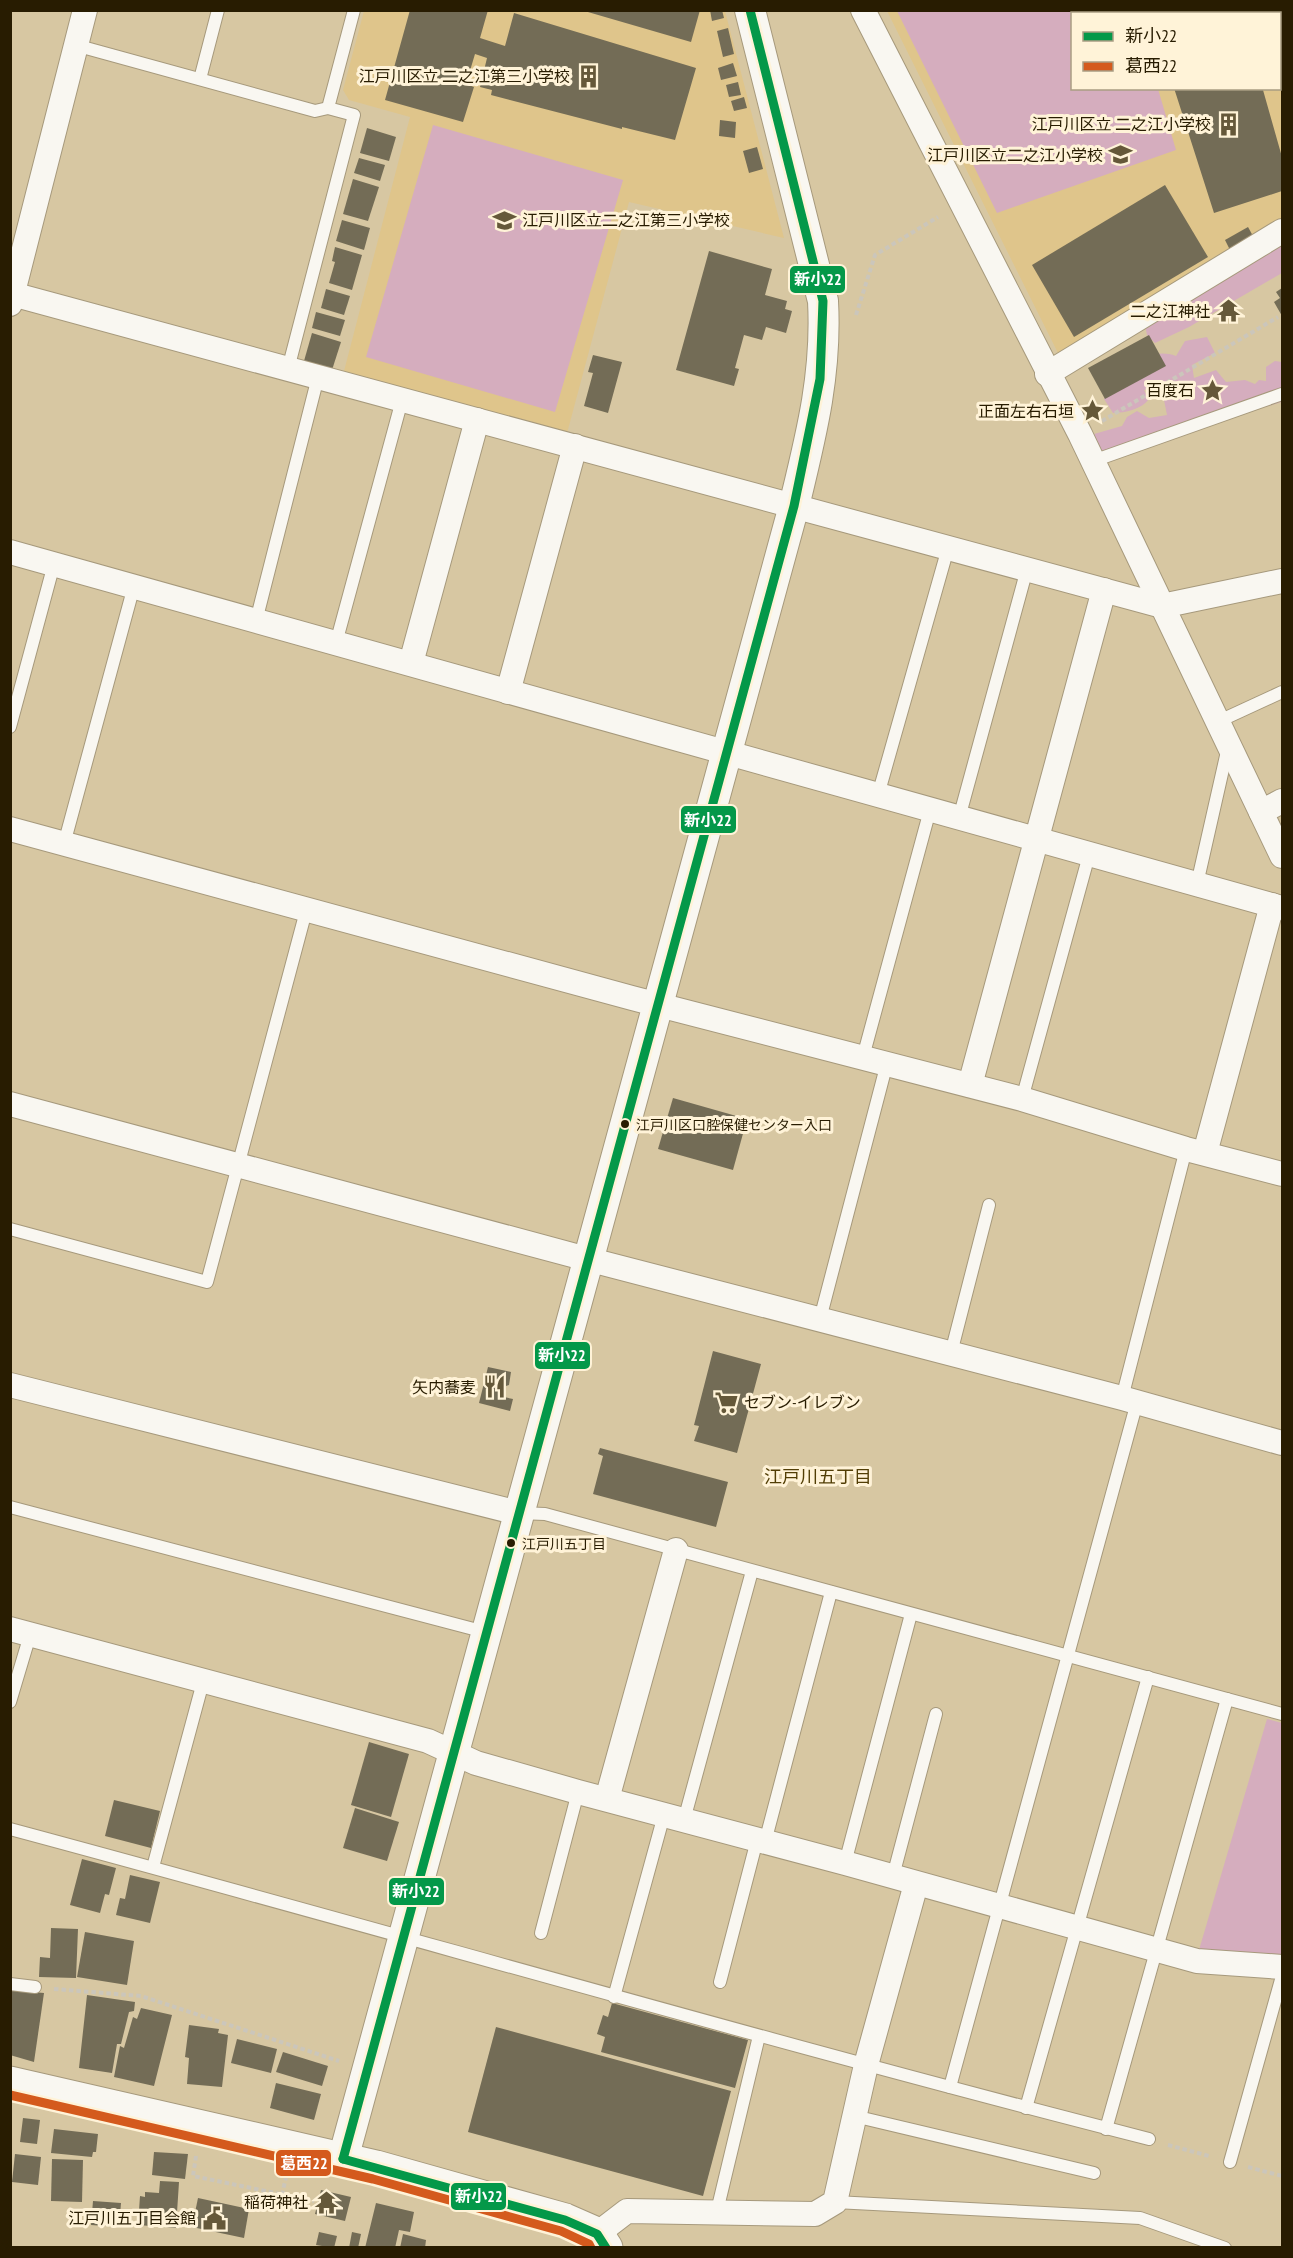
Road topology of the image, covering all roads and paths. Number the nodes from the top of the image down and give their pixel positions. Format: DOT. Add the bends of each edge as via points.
graph roads {
  1 [pos="85,10"];
  2 [pos="218,10"];
  3 [pos="354,10"];
  4 [pos="750,10"];
  5 [pos="863,10"];
  6 [pos="75,45"];
  7 [pos="200,79"];
  8 [pos="328,108"];
  9 [pos="947,212"];
  10 [pos="1282,231"];
  11 [pos="11,299"];
  12 [pos="1278,317"];
  13 [pos="825,344"];
  14 [pos="288,369"];
  15 [pos="1047,374"];
  16 [pos="318,377"];
  17 [pos="1282,394"];
  18 [pos="402,400"];
  19 [pos="477,420"];
  20 [pos="1080,434"];
  21 [pos="574,446"];
  22 [pos="1093,461"];
  23 [pos="794,506"];
  24 [pos="948,548"];
  25 [pos="10,552"];
  26 [pos="54,564"];
  27 [pos="1027,569"];
  28 [pos="1282,581"];
  29 [pos="134,586"];
  30 [pos="1104,590"];
  31 [pos="1162,606"];
  32 [pos="256,621"];
  33 [pos="336,643"];
  34 [pos="411,663"];
  35 [pos="508,692"];
  36 [pos="1282,692"];
  37 [pos="1218,722"];
  38 [pos="10,727"];
  39 [pos="1228,744"];
  40 [pos="726,752"];
  41 [pos="878,795"];
  42 [pos="1282,801"];
  43 [pos="930,810"];
  44 [pos="1261,812"];
  45 [pos="959,818"];
  46 [pos="10,829"];
  47 [pos="1036,841"];
  48 [pos="64,844"];
  49 [pos="1089,855"];
  50 [pos="1282,856"];
  51 [pos="1197,884"];
  52 [pos="1277,906"];
  53 [pos="306,911"];
  54 [pos="657,1004"];
  55 [pos="863,1057"];
  56 [pos="887,1064"];
  57 [pos="970,1085"];
  58 [pos="1022,1099"];
  59 [pos="10,1104"];
  60 [pos="1196,1151"];
  61 [pos="238,1166"];
  62 [pos="1282,1174"];
  63 [pos="989,1204"];
  64 [pos="10,1228"];
  65 [pos="587,1259"];
  66 [pos="820,1319"];
  67 [pos="951,1353"];
  68 [pos="10,1385"];
  69 [pos="1130,1400"];
  70 [pos="1282,1443"];
  71 [pos="10,1507"];
  72 [pos="518,1513"];
  73 [pos="676,1550"];
  74 [pos="752,1571"];
  75 [pos="831,1592"];
  76 [pos="911,1614"];
  77 [pos="20,1632"];
  78 [pos="485,1632"];
  79 [pos="1068,1656"];
  80 [pos="1148,1677"];
  81 [pos="203,1682"];
  82 [pos="1227,1699"];
  83 [pos="10,1702"];
  84 [pos="936,1714"];
  85 [pos="1282,1714"];
  86 [pos="453,1754"];
  87 [pos="578,1792"];
  88 [pos="607,1799"];
  89 [pos="674,1817"];
  90 [pos="10,1829"];
  91 [pos="761,1841"];
  92 [pos="844,1863"];
  93 [pos="153,1867"];
  94 [pos="893,1876"];
  95 [pos="916,1884"];
  96 [pos="999,1907"];
  97 [pos="1076,1928"];
  98 [pos="541,1933"];
  99 [pos="405,1936"];
  100 [pos="1156,1949"];
  101 [pos="1282,1967"];
  102 [pos="1282,1976"];
  103 [pos="720,1982"];
  104 [pos="10,1984"];
  105 [pos="31,1987"];
  106 [pos="614,1997"];
  107 [pos="759,2036"];
  108 [pos="866,2065"];
  109 [pos="366,2070"];
  110 [pos="10,2083"];
  111 [pos="950,2087"];
  112 [pos="1026,2108"];
  113 [pos="854,2116"];
  114 [pos="1106,2129"];
  115 [pos="1149,2139"];
  116 [pos="195,2159"];
  117 [pos="343,2159"];
  118 [pos="1230,2162"];
  119 [pos="1094,2173"];
  120 [pos="314,2201"];
  121 [pos="835,2202"];
  122 [pos="717,2211"];
  123 [pos="602,2240"];
  124 [pos="1225,2247"];
  1 -- 6 [label="street"];
  2 -- 7 [label="lane"];
  3 -- 8 [label="lane"];
  4 -- 13 [label="street" via="821,292"];
  5 -- 15 [label="street"];
  6 -- 7 [label="lane"];
  6 -- 11 [label="street"];
  7 -- 8 [label="lane" via="315,111"];
  8 -- 14 [label="lane" via="354,115"];
  9 -- 13 [label="path" via="875,255 848,336"];
  10 -- 15 [label="street"];
  11 -- 14 [label="street"];
  12 -- 20 [label="path"];
  13 -- 23 [label="street" via="819,394"];
  14 -- 16 [label="street"];
  15 -- 20 [label="street"];
  16 -- 18 [label="street"];
  16 -- 32 [label="lane"];
  17 -- 22 [label="lane"];
  18 -- 19 [label="street"];
  18 -- 33 [label="lane"];
  19 -- 21 [label="street"];
  19 -- 34 [label="street"];
  20 -- 22 [label="street"];
  21 -- 23 [label="street"];
  21 -- 35 [label="street"];
  22 -- 31 [label="street"];
  23 -- 24 [label="street"];
  23 -- 40 [label="street"];
  24 -- 27 [label="street"];
  24 -- 41 [label="lane"];
  25 -- 26 [label="street"];
  26 -- 29 [label="street"];
  26 -- 38 [label="lane"];
  27 -- 30 [label="street"];
  27 -- 45 [label="lane"];
  28 -- 31 [label="street"];
  29 -- 32 [label="street"];
  29 -- 48 [label="lane"];
  30 -- 31 [label="street"];
  30 -- 47 [label="street"];
  31 -- 37 [label="street"];
  32 -- 33 [label="street"];
  33 -- 34 [label="street"];
  34 -- 35 [label="street"];
  35 -- 40 [label="street"];
  36 -- 37 [label="lane"];
  37 -- 39 [label="street"];
  39 -- 44 [label="street"];
  39 -- 51 [label="lane"];
  40 -- 41 [label="street"];
  40 -- 54 [label="street"];
  41 -- 43 [label="street"];
  42 -- 44 [label="street"];
  43 -- 45 [label="street"];
  43 -- 55 [label="lane"];
  44 -- 50 [label="street"];
  45 -- 47 [label="street"];
  46 -- 48 [label="street"];
  47 -- 49 [label="street"];
  47 -- 57 [label="street"];
  48 -- 53 [label="street"];
  49 -- 51 [label="street"];
  49 -- 58 [label="lane"];
  51 -- 52 [label="street"];
  52 -- 60 [label="street"];
  53 -- 54 [label="street"];
  53 -- 61 [label="lane"];
  54 -- 55 [label="street"];
  54 -- 65 [label="street"];
  55 -- 56 [label="street"];
  56 -- 57 [label="street"];
  56 -- 66 [label="lane"];
  57 -- 58 [label="street"];
  58 -- 60 [label="street"];
  59 -- 61 [label="street"];
  60 -- 62 [label="street"];
  60 -- 69 [label="lane"];
  61 -- 64 [label="lane" via="207,1282"];
  61 -- 65 [label="street"];
  63 -- 67 [label="lane"];
  65 -- 66 [label="street"];
  65 -- 72 [label="street"];
  66 -- 67 [label="street"];
  67 -- 69 [label="street"];
  68 -- 72 [label="street"];
  69 -- 70 [label="street"];
  69 -- 79 [label="lane"];
  71 -- 78 [label="lane"];
  72 -- 73 [label="lane" via="545,1514"];
  72 -- 78 [label="street"];
  73 -- 74 [label="lane"];
  73 -- 88 [label="street"];
  74 -- 75 [label="lane"];
  74 -- 89 [label="lane"];
  75 -- 76 [label="lane"];
  75 -- 91 [label="lane"];
  76 -- 79 [label="lane"];
  76 -- 92 [label="lane"];
  77 -- 81 [label="street"];
  77 -- 83 [label="lane"];
  78 -- 86 [label="street"];
  79 -- 80 [label="lane"];
  79 -- 96 [label="lane"];
  80 -- 82 [label="lane"];
  80 -- 97 [label="lane"];
  81 -- 86 [label="street" via="428,1741"];
  81 -- 93 [label="lane"];
  82 -- 85 [label="lane"];
  82 -- 100 [label="lane"];
  84 -- 94 [label="lane"];
  86 -- 87 [label="street"];
  86 -- 99 [label="street"];
  87 -- 88 [label="street"];
  87 -- 98 [label="lane"];
  88 -- 89 [label="street"];
  89 -- 91 [label="street"];
  89 -- 106 [label="lane"];
  90 -- 93 [label="lane"];
  91 -- 92 [label="street"];
  91 -- 103 [label="lane"];
  92 -- 94 [label="street"];
  93 -- 99 [label="lane"];
  94 -- 95 [label="street"];
  95 -- 96 [label="street"];
  95 -- 108 [label="street"];
  96 -- 97 [label="street"];
  96 -- 111 [label="lane"];
  97 -- 100 [label="street"];
  97 -- 112 [label="lane"];
  99 -- 106 [label="lane"];
  99 -- 109 [label="street"];
  100 -- 101 [label="street" via="1197,1961"];
  100 -- 114 [label="lane"];
  102 -- 118 [label="lane"];
  104 -- 105 [label="lane"];
  105 -- 109 [label="path" via="141,1996"];
  106 -- 107 [label="lane"];
  107 -- 108 [label="lane"];
  107 -- 122 [label="lane"];
  108 -- 111 [label="lane"];
  108 -- 113 [label="street"];
  109 -- 117 [label="street"];
  110 -- 117 [label="main road"];
  111 -- 112 [label="lane"];
  112 -- 114 [label="lane"];
  113 -- 119 [label="lane"];
  113 -- 121 [label="street"];
  114 -- 115 [label="lane"];
  116 -- 120 [label="path" via="193,2176"];
  117 -- 123 [label="main road" via="565,2220"];
  121 -- 122 [label="street" via="815,2214"];
  121 -- 124 [label="lane" via="1140,2218"];
  122 -- 123 [label="street" via="627,2211"];
}
